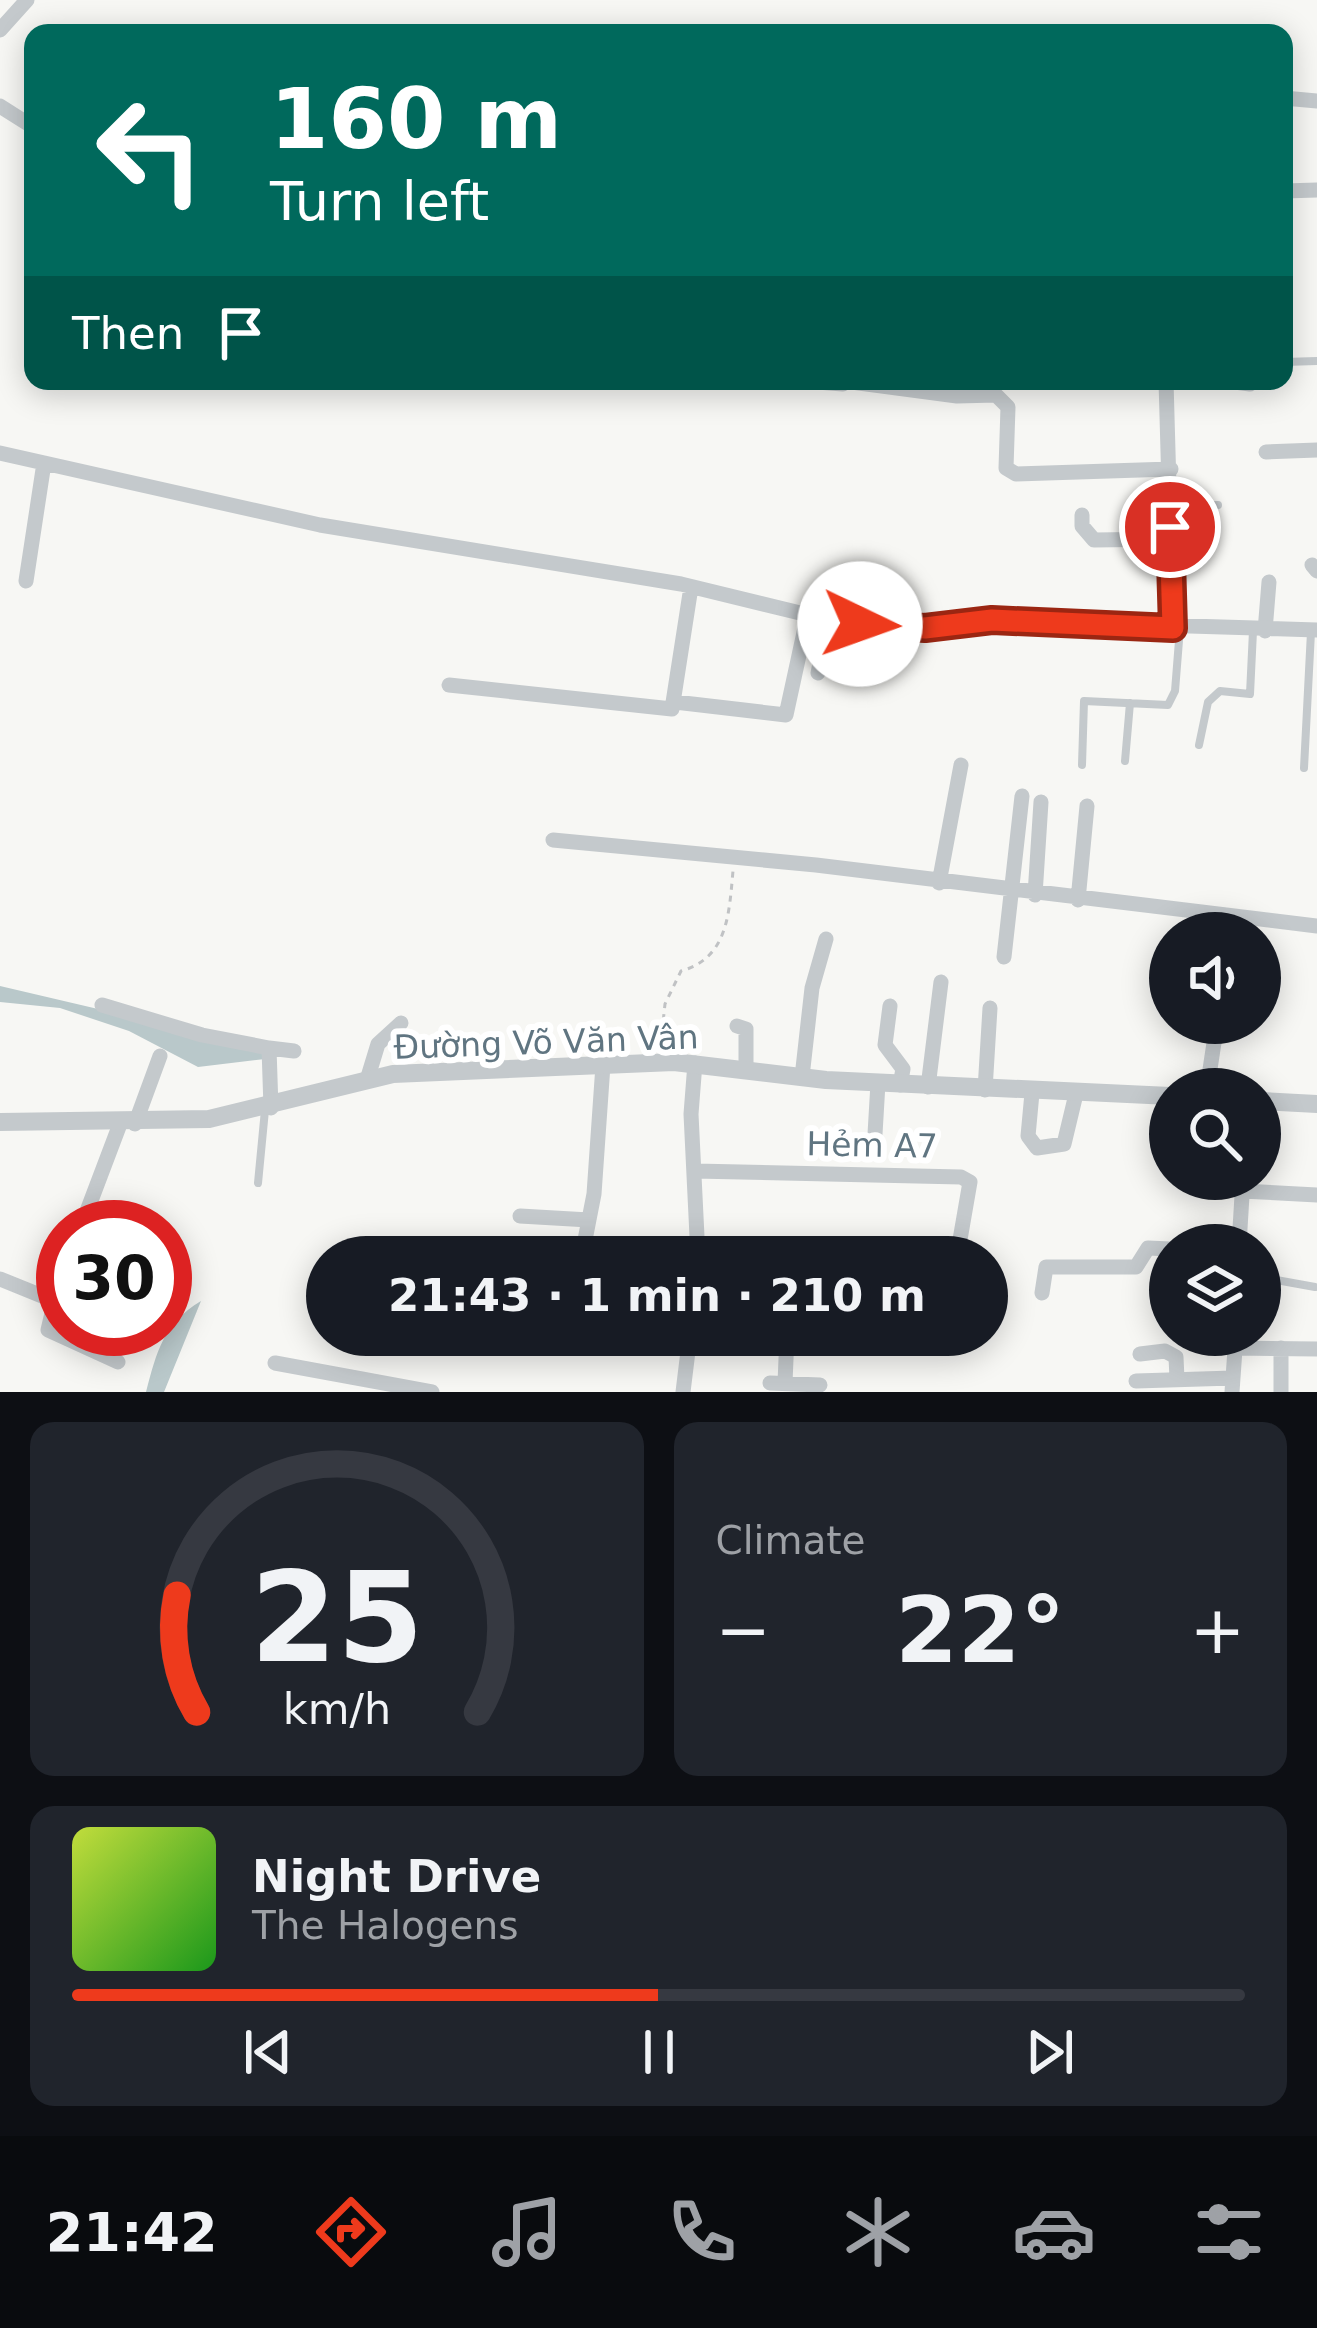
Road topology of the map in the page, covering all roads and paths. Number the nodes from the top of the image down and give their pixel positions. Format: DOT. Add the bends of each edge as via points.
graph roads {
  1 [pos="27,0"];
  2 [pos="0,30"];
  3 [pos="932,390"];
  4 [pos="1167,390"];
  5 [pos="1317,450"];
  6 [pos="1266,452"];
  7 [pos="0,453"];
  8 [pos="44,463"];
  9 [pos="1171,469"];
  10 [pos="1218,506"];
  11 [pos="1171,507"];
  12 [pos="1082,514"];
  13 [pos="1170,539"];
  14 [pos="26,581"];
  15 [pos="1269,582"];
  16 [pos="691,586"];
  17 [pos="808,614"];
  18 [pos="829,620"];
  19 [pos="1176,628"];
  20 [pos="1314,630"];
  21 [pos="1259,631"];
  22 [pos="818,674"];
  23 [pos="448,685"];
  24 [pos="675,702"];
  25 [pos="1130,703"];
  26 [pos="1199,745"];
  27 [pos="1125,761"];
  28 [pos="961,765"];
  29 [pos="1082,765"];
  30 [pos="1304,768"];
  31 [pos="1022,796"];
  32 [pos="1041,802"];
  33 [pos="1087,806"];
  34 [pos="553,840"];
  35 [pos="734,859"];
  36 [pos="939,883"];
  37 [pos="1012,892"];
  38 [pos="1035,895"];
  39 [pos="1078,900"];
  40 [pos="1317,926"];
  41 [pos="826,939"];
  42 [pos="1004,957"];
  43 [pos="941,982"];
  44 [pos="102,1005"];
  45 [pos="890,1006"];
  46 [pos="990,1008"];
  47 [pos="401,1023"];
  48 [pos="736,1026"];
  49 [pos="662,1032"];
  50 [pos="269,1048"];
  51 [pos="294,1051"];
  52 [pos="160,1056"];
  53 [pos="695,1064"];
  54 [pos="603,1065"];
  55 [pos="746,1069"];
  56 [pos="802,1077"];
  57 [pos="367,1080"];
  58 [pos="878,1083"];
  59 [pos="901,1085"];
  60 [pos="928,1087"];
  61 [pos="985,1090"];
  62 [pos="1032,1093"];
  63 [pos="1076,1094"];
  64 [pos="1149,1096"];
  65 [pos="1281,1102"];
  66 [pos="1317,1104"];
  67 [pos="268,1109"];
  68 [pos="0,1122"];
  69 [pos="128,1124"];
  70 [pos="874,1151"];
  71 [pos="695,1171"];
  72 [pos="258,1184"];
  73 [pos="1281,1190"];
  74 [pos="1317,1195"];
  75 [pos="93,1200"];
  76 [pos="520,1216"];
  77 [pos="589,1220"];
  78 [pos="586,1236"];
  79 [pos="697,1236"];
  80 [pos="960,1236"];
  81 [pos="1149,1248"];
  82 [pos="0,1279"];
  83 [pos="1281,1281"];
  84 [pos="1315,1287"];
  85 [pos="1042,1293"];
  86 [pos="36,1294"];
  87 [pos="1281,1348"];
  88 [pos="1317,1349"];
  89 [pos="1140,1354"];
  90 [pos="103,1356"];
  91 [pos="688,1356"];
  92 [pos="783,1356"];
  93 [pos="1281,1356"];
  94 [pos="118,1362"];
  95 [pos="275,1363"];
  96 [pos="1177,1379"];
  97 [pos="1136,1381"];
  98 [pos="820,1385"];
  99 [pos="1232,1385"];
  100 [pos="432,1392"];
  101 [pos="683,1392"];
  102 [pos="1281,1392"];
  1 -- 2 [label="street"];
  3 -- 9 [label="street" via="996,395 1008,406 1006,468 1016,474"];
  4 -- 9 [label="street"];
  5 -- 6 [label="street"];
  7 -- 8 [label="street"];
  8 -- 14 [label="street"];
  8 -- 16 [label="street" via="320,525"];
  9 -- 11 [label="street"];
  10 -- 11 [label="lane"];
  11 -- 13 [label="street"];
  12 -- 13 [label="street" via="1094,540"];
  13 -- 19 [label="street"];
  15 -- 21 [label="street"];
  16 -- 17 [label="street"];
  16 -- 24 [label="street"];
  17 -- 18 [label="street"];
  17 -- 24 [label="street" via="786,715"];
  18 -- 19 [label="street" via="895,628 992,620"];
  18 -- 22 [label="street"];
  19 -- 21 [label="street"];
  19 -- 25 [label="lane" via="1168,705"];
  20 -- 21 [label="street"];
  20 -- 30 [label="lane"];
  21 -- 26 [label="lane" via="1250,694 1220,691 1208,702"];
  23 -- 24 [label="street" via="668,710"];
  25 -- 27 [label="lane"];
  25 -- 29 [label="lane" via="1084,701"];
  28 -- 36 [label="street"];
  31 -- 37 [label="street"];
  32 -- 38 [label="street"];
  33 -- 39 [label="street"];
  34 -- 35 [label="street"];
  35 -- 36 [label="street"];
  35 -- 49 [label="path" via="717,952 681,971"];
  36 -- 37 [label="street"];
  37 -- 38 [label="street"];
  37 -- 42 [label="street"];
  38 -- 39 [label="street"];
  39 -- 40 [label="street"];
  41 -- 56 [label="street"];
  43 -- 60 [label="street"];
  44 -- 50 [label="street"];
  45 -- 59 [label="street" via="885,1045 903,1069"];
  46 -- 61 [label="street"];
  47 -- 57 [label="street" via="379,1044"];
  48 -- 55 [label="street" via="746,1029"];
  50 -- 51 [label="street"];
  50 -- 67 [label="street"];
  52 -- 69 [label="street"];
  53 -- 54 [label="street, Đường Võ Văn Vân"];
  53 -- 55 [label="street, Đường Võ Văn Vân"];
  53 -- 71 [label="street"];
  54 -- 57 [label="street, Đường Võ Văn Vân"];
  54 -- 77 [label="street"];
  55 -- 56 [label="street, Đường Võ Văn Vân"];
  56 -- 58 [label="street, Đường Võ Văn Vân"];
  57 -- 67 [label="street, Đường Võ Văn Vân"];
  58 -- 59 [label="street, Đường Võ Văn Vân"];
  58 -- 70 [label="street"];
  59 -- 60 [label="street, Đường Võ Văn Vân"];
  60 -- 61 [label="street, Đường Võ Văn Vân"];
  61 -- 62 [label="street, Đường Võ Văn Vân"];
  62 -- 63 [label="street, Đường Võ Văn Vân"];
  62 -- 63 [label="street" via="1028,1136 1037,1148 1064,1144"];
  63 -- 64 [label="street, Đường Võ Văn Vân"];
  65 -- 66 [label="street"];
  67 -- 69 [label="street, Đường Võ Văn Vân"];
  67 -- 72 [label="lane"];
  68 -- 69 [label="street, Đường Võ Văn Vân"];
  69 -- 75 [label="street"];
  71 -- 79 [label="street"];
  71 -- 80 [label="street, Hẻm A7" via="961,1177 970,1182"];
  73 -- 74 [label="street"];
  76 -- 77 [label="street"];
  77 -- 78 [label="street"];
  81 -- 85 [label="street" via="1136,1267 1048,1266"];
  82 -- 86 [label="street"];
  83 -- 84 [label="lane"];
  87 -- 88 [label="street"];
  89 -- 96 [label="street" via="1176,1357"];
  90 -- 94 [label="street"];
  91 -- 101 [label="street"];
  92 -- 98 [label="street" via="777,1383"];
  93 -- 102 [label="street"];
  95 -- 100 [label="street"];
  96 -- 97 [label="street"];
  96 -- 99 [label="street"];
}
